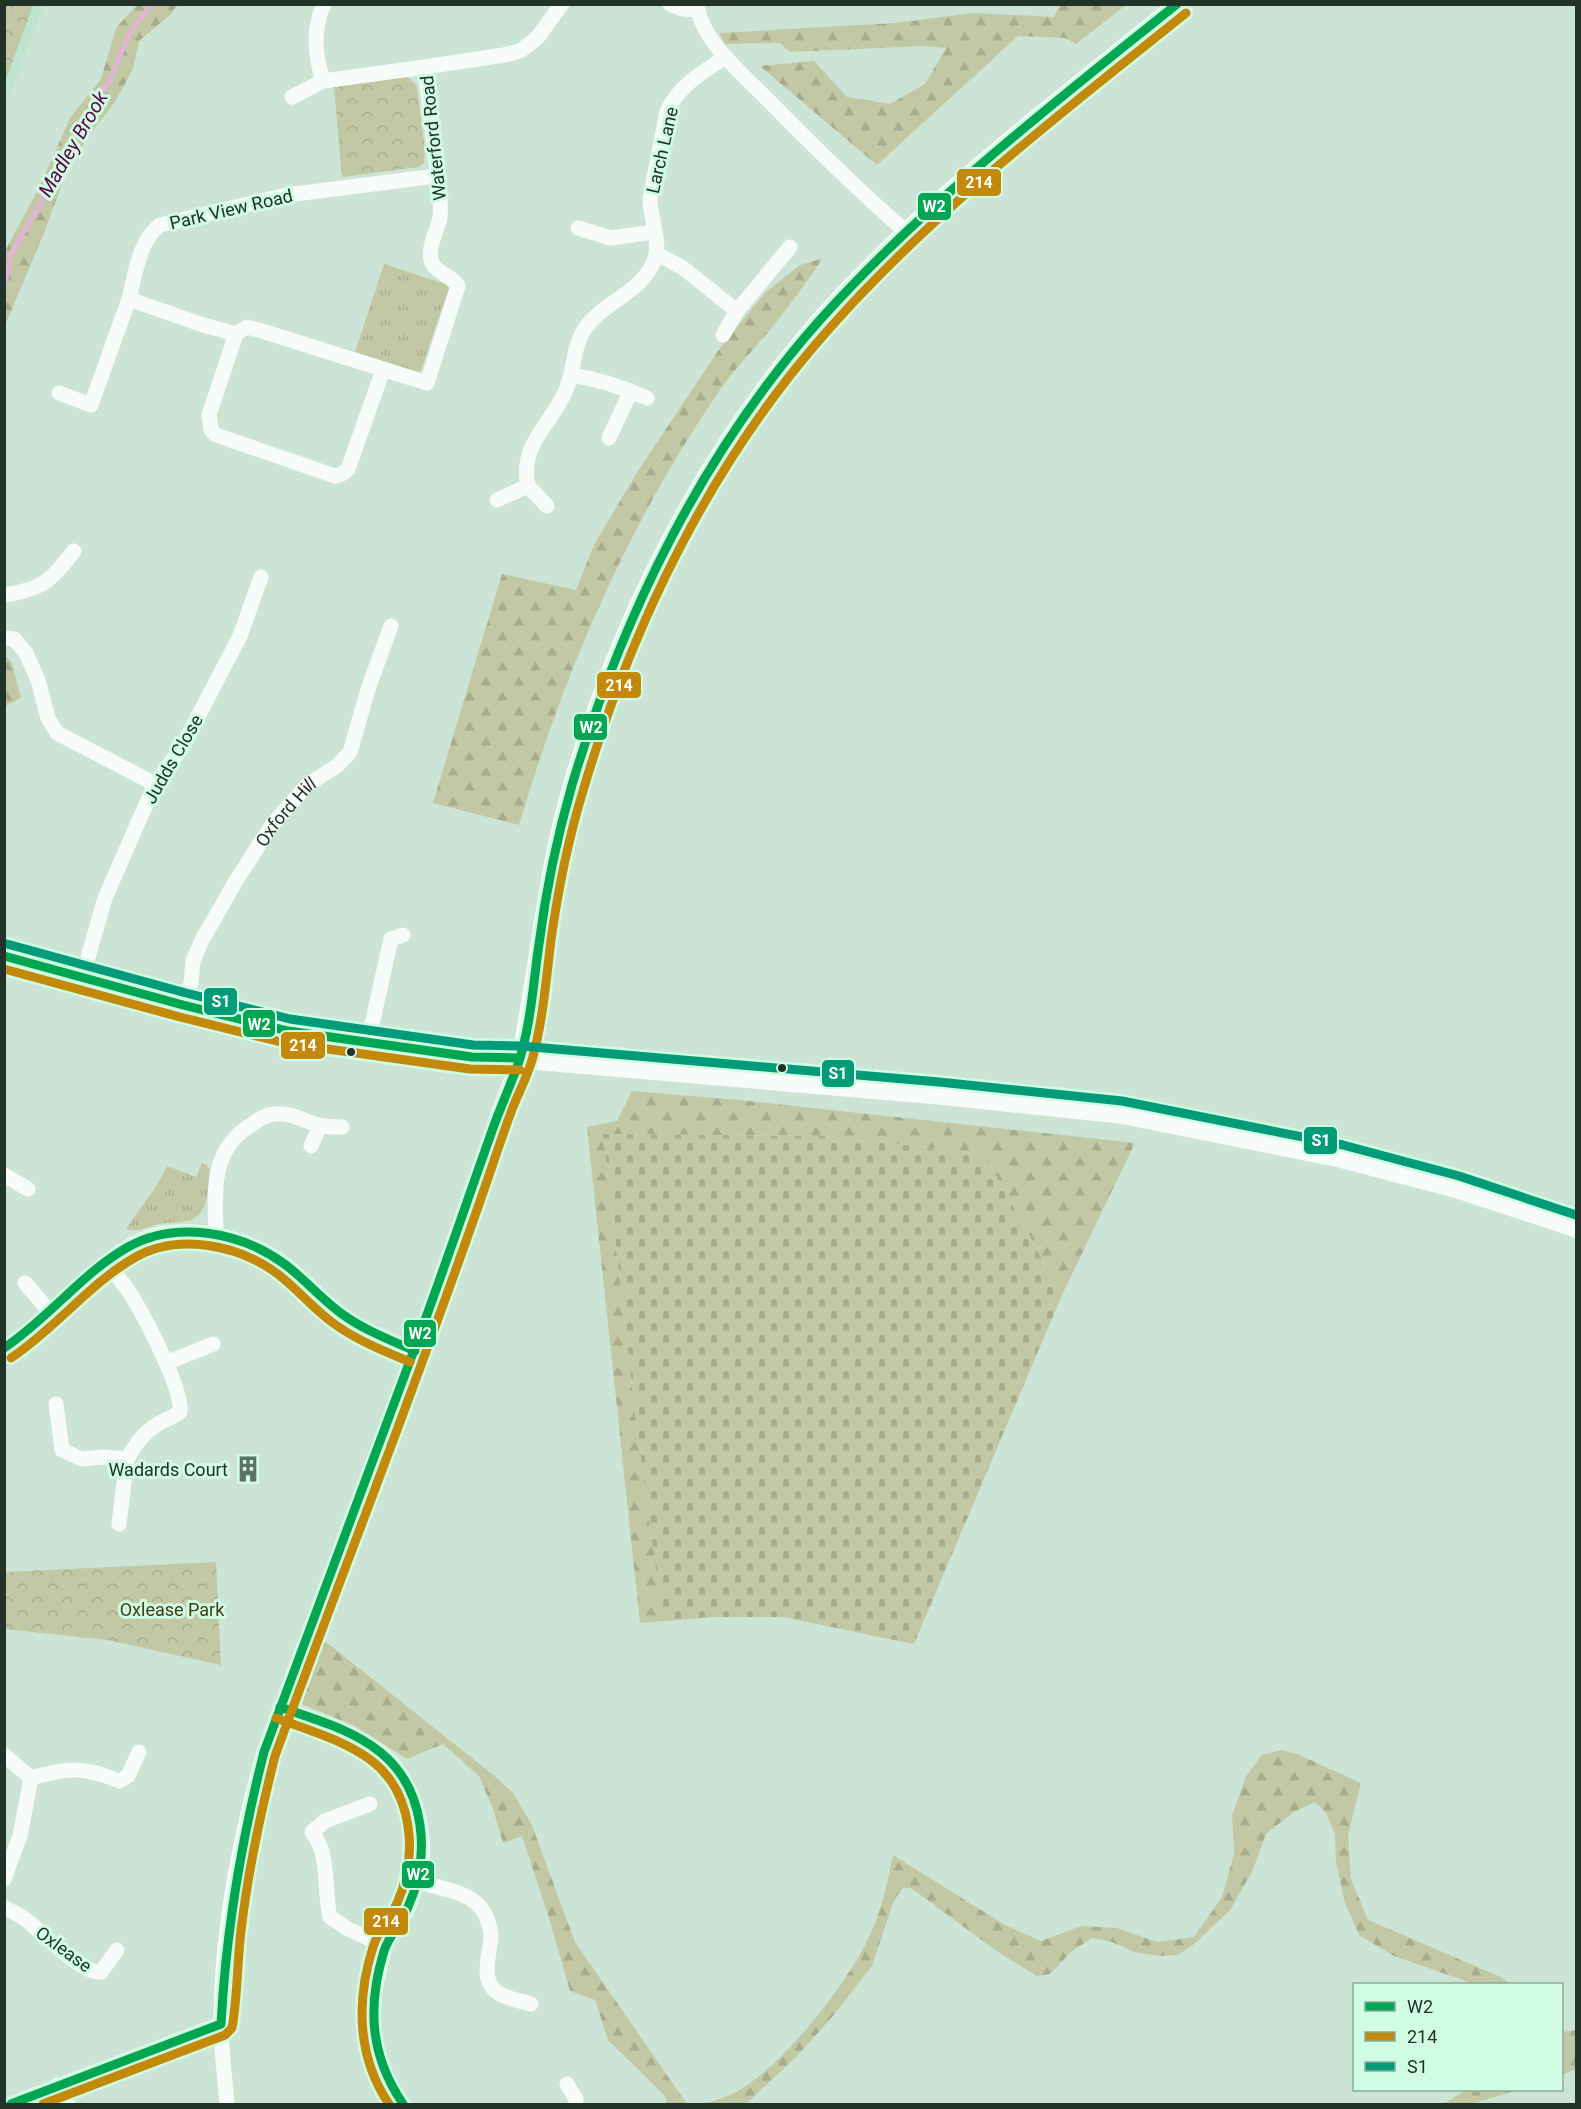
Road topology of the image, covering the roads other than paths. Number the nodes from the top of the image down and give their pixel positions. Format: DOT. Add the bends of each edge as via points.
graph roads {
  1 [pos="324,4"];
  2 [pos="562,4"];
  3 [pos="670,4"];
  4 [pos="1178,4"];
  5 [pos="698,7"];
  6 [pos="726,57"];
  7 [pos="425,67"];
  8 [pos="323,81"];
  9 [pos="292,97"];
  10 [pos="436,176"];
  11 [pos="578,228"];
  12 [pos="654,232"];
  13 [pos="906,232"];
  14 [pos="790,247"];
  15 [pos="657,254"];
  16 [pos="129,299"];
  17 [pos="737,311"];
  18 [pos="236,334"];
  19 [pos="723,335"];
  20 [pos="383,370"];
  21 [pos="571,375"];
  22 [pos="631,391"];
  23 [pos="59,393"];
  24 [pos="646,398"];
  25 [pos="609,438"];
  26 [pos="528,486"];
  27 [pos="497,500"];
  28 [pos="547,506"];
  29 [pos="74,551"];
  30 [pos="261,577"];
  31 [pos="4,595"];
  32 [pos="391,626"];
  33 [pos="4,638"];
  34 [pos="155,784"];
  35 [pos="403,935"];
  36 [pos="4,956"];
  37 [pos="82,978"];
  38 [pos="183,1005"];
  39 [pos="368,1042"];
  40 [pos="520,1058"];
  41 [pos="321,1126"];
  42 [pos="342,1127"];
  43 [pos="311,1146"];
  44 [pos="4,1175"];
  45 [pos="28,1189"];
  46 [pos="1576,1227"];
  47 [pos="216,1235"];
  48 [pos="107,1263"];
  49 [pos="25,1282"];
  50 [pos="50,1312"];
  51 [pos="213,1344"];
  52 [pos="4,1348"];
  53 [pos="414,1351"];
  54 [pos="166,1363"];
  55 [pos="56,1404"];
  56 [pos="128,1459"];
  57 [pos="119,1524"];
  58 [pos="280,1707"];
  59 [pos="139,1752"];
  60 [pos="4,1755"];
  61 [pos="31,1778"];
  62 [pos="369,1804"];
  63 [pos="4,1879"];
  64 [pos="418,1881"];
  65 [pos="4,1907"];
  66 [pos="386,1946"];
  67 [pos="117,1950"];
  68 [pos="531,2004"];
  69 [pos="221,2024"];
  70 [pos="567,2084"];
  71 [pos="58,2085"];
  72 [pos="11,2104"];
  73 [pos="68,2104"];
  74 [pos="227,2104"];
  75 [pos="403,2104"];
  76 [pos="576,2104"];
  1 -- 8 [label="street" via="315,45"];
  2 -- 7 [label="street, Waterford Road" via="537,38 520,51"];
  3 -- 5 [label="street" via="683,9"];
  4 -- 13 [label="street" via="980,164"];
  5 -- 6 [label="street" via="706,30"];
  6 -- 12 [label="street, Larch Lane" via="688,82 667,111 650,199"];
  6 -- 13 [label="street"];
  7 -- 8 [label="street"];
  7 -- 10 [label="street, Waterford Road"];
  8 -- 9 [label="street"];
  10 -- 16 [label="street, Park View Road" via="287,195 160,225 146,244"];
  10 -- 20 [label="street, Waterford Road" via="440,218 432,241 432,262 458,286 455,299 427,383"];
  11 -- 12 [label="street" via="611,238"];
  12 -- 15 [label="street, Larch Lane"];
  13 -- 40 [label="street" via="822,318 760,397 688,509 639,603 583,746 560,825"];
  14 -- 17 [label="street"];
  15 -- 17 [label="street" via="683,268"];
  15 -- 21 [label="street" via="641,281 585,328"];
  16 -- 18 [label="street"];
  16 -- 23 [label="street, Park View Road" via="97,407"];
  17 -- 19 [label="street"];
  18 -- 20 [label="street" via="247,327"];
  18 -- 20 [label="street" via="209,415 211,430 335,476 348,469"];
  21 -- 22 [label="street"];
  21 -- 26 [label="street" via="560,403 541,428 527,460"];
  22 -- 24 [label="street"];
  22 -- 25 [label="street"];
  26 -- 27 [label="street"];
  26 -- 28 [label="street"];
  29 -- 31 [label="street" via="52,579 27,592"];
  30 -- 34 [label="street, Judds Close" via="240,636 181,749"];
  32 -- 38 [label="street, Oxford Hill" via="350,752 337,766 308,784 272,825 202,940"];
  33 -- 34 [label="street" via="14,639 26,653 57,733"];
  34 -- 37 [label="street, Judds Close" via="105,898"];
  35 -- 39 [label="street" via="391,939"];
  36 -- 37 [label="main road"];
  37 -- 38 [label="main road"];
  38 -- 39 [label="main road" via="288,1031"];
  39 -- 40 [label="main road" via="472,1057"];
  40 -- 46 [label="main road" via="1120,1113 1340,1157 1455,1187"];
  40 -- 53 [label="street"];
  41 -- 42 [label="street"];
  41 -- 43 [label="street"];
  41 -- 47 [label="street" via="291,1115 273,1114 232,1138 220,1159"];
  44 -- 45 [label="street"];
  47 -- 48 [label="street" via="162,1233 144,1238"];
  47 -- 53 [label="street" via="276,1258 344,1316"];
  48 -- 50 [label="street"];
  48 -- 54 [label="street" via="132,1296"];
  49 -- 50 [label="street"];
  50 -- 52 [label="street"];
  51 -- 54 [label="street"];
  53 -- 58 [label="street"];
  54 -- 56 [label="street" via="180,1412 155,1425 138,1440"];
  55 -- 56 [label="street" via="62,1450 82,1459"];
  56 -- 57 [label="street"];
  58 -- 64 [label="street" via="348,1735 390,1760 417,1810 421,1853"];
  58 -- 69 [label="street" via="253,1790 237,1862 224,1961"];
  59 -- 61 [label="street" via="128,1776 119,1781 79,1769"];
  60 -- 61 [label="street"];
  61 -- 63 [label="street" via="20,1836"];
  62 -- 66 [label="street" via="325,1821 312,1832 325,1862 330,1917"];
  64 -- 66 [label="street"];
  64 -- 68 [label="street" via="464,1894 481,1908 491,1932 486,1961 493,1987 502,1996"];
  65 -- 67 [label="street, Oxlease" via="91,1971 101,1972"];
  66 -- 75 [label="street" via="374,1995 375,2045 386,2078"];
  69 -- 71 [label="street"];
  69 -- 74 [label="street"];
  70 -- 76 [label="street"];
  71 -- 72 [label="street"];
  71 -- 73 [label="street"];
}
